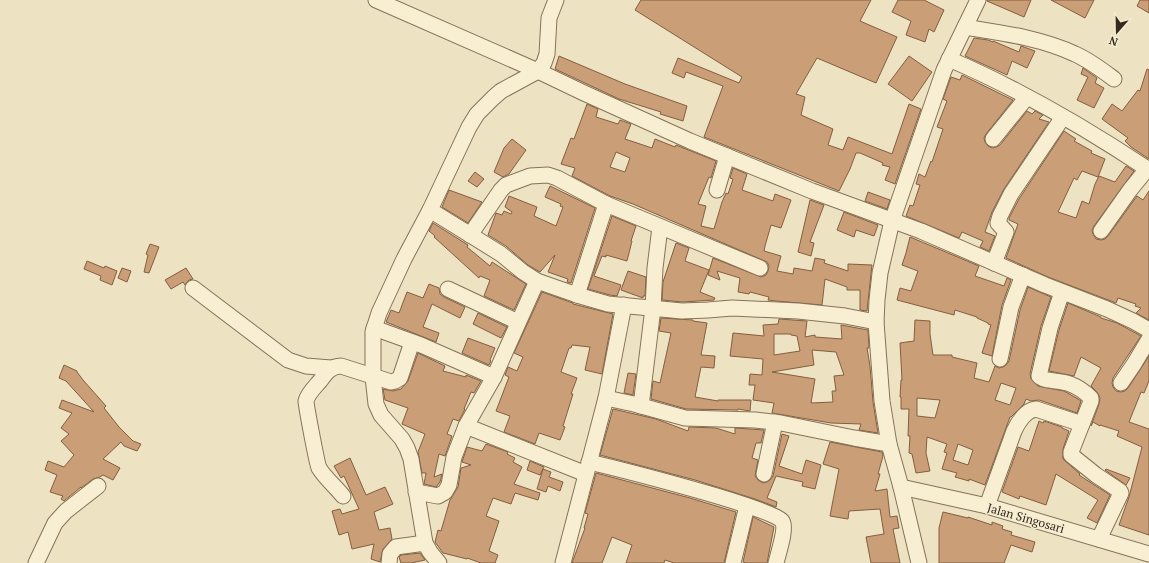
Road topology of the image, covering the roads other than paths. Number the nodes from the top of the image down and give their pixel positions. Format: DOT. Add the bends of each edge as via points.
graph roads {
  1 [pos="376,0"];
  2 [pos="556,0"];
  3 [pos="978,0"];
  4 [pos="965,27"];
  5 [pos="949,59"];
  6 [pos="538,71"];
  7 [pos="1114,79"];
  8 [pos="1027,97"];
  9 [pos="1063,117"];
  10 [pos="994,139"];
  11 [pos="727,156"];
  12 [pos="1148,170"];
  13 [pos="717,190"];
  14 [pos="606,204"];
  15 [pos="430,210"];
  16 [pos="892,221"];
  17 [pos="660,227"];
  18 [pos="1101,231"];
  19 [pos="470,235"];
  20 [pos="994,263"];
  21 [pos="760,268"];
  22 [pos="1023,275"];
  23 [pos="537,281"];
  24 [pos="193,288"];
  25 [pos="448,289"];
  26 [pos="1062,292"];
  27 [pos="577,295"];
  28 [pos="624,305"];
  29 [pos="653,308"];
  30 [pos="518,322"];
  31 [pos="876,322"];
  32 [pos="374,328"];
  33 [pos="1149,330"];
  34 [pos="1149,339"];
  35 [pos="412,342"];
  36 [pos="1000,359"];
  37 [pos="331,368"];
  38 [pos="373,377"];
  39 [pos="494,377"];
  40 [pos="1121,383"];
  41 [pos="606,398"];
  42 [pos="641,406"];
  43 [pos="775,422"];
  44 [pos="1082,424"];
  45 [pos="466,426"];
  46 [pos="889,444"];
  47 [pos="588,468"];
  48 [pos="764,474"];
  49 [pos="98,486"];
  50 [pos="901,486"];
  51 [pos="416,492"];
  52 [pos="343,496"];
  53 [pos="747,506"];
  54 [pos="987,506"];
  55 [pos="1099,539"];
  56 [pos="425,544"];
  57 [pos="1149,554"];
  58 [pos="36,563"];
  59 [pos="389,563"];
  60 [pos="439,563"];
  61 [pos="563,563"];
  62 [pos="733,563"];
  63 [pos="776,563"];
  64 [pos="919,563"];
  1 -- 6 [label="street"];
  2 -- 6 [label="street" via="549,18 547,54"];
  3 -- 4 [label="street"];
  4 -- 5 [label="street"];
  4 -- 7 [label="street" via="1059,47 1076,54"];
  5 -- 8 [label="street"];
  5 -- 16 [label="street"];
  6 -- 11 [label="street"];
  6 -- 15 [label="street" via="501,92 477,114"];
  8 -- 9 [label="street"];
  8 -- 10 [label="street"];
  9 -- 12 [label="street"];
  9 -- 20 [label="street" via="1011,194 1000,216 998,223 1006,232"];
  11 -- 13 [label="street"];
  11 -- 16 [label="street"];
  12 -- 18 [label="street" via="1130,190"];
  14 -- 17 [label="street"];
  14 -- 19 [label="street" via="557,178 530,176 506,185"];
  14 -- 27 [label="street"];
  15 -- 19 [label="street"];
  15 -- 32 [label="street" via="404,259"];
  16 -- 20 [label="street"];
  16 -- 31 [label="street" via="880,273"];
  17 -- 21 [label="street"];
  17 -- 29 [label="street"];
  19 -- 23 [label="street"];
  20 -- 22 [label="street"];
  22 -- 26 [label="street"];
  22 -- 36 [label="street" via="1011,307"];
  23 -- 27 [label="street"];
  23 -- 30 [label="street"];
  24 -- 37 [label="street" via="288,360 306,366"];
  25 -- 30 [label="street"];
  26 -- 33 [label="street" via="1107,309"];
  26 -- 44 [label="street" via="1050,328 1039,376 1044,380 1070,384 1091,398"];
  27 -- 28 [label="street" via="608,304"];
  28 -- 29 [label="street"];
  28 -- 41 [label="street"];
  29 -- 31 [label="street" via="762,309 818,313"];
  29 -- 42 [label="street"];
  30 -- 39 [label="street"];
  31 -- 46 [label="street" via="882,401"];
  32 -- 35 [label="street"];
  32 -- 38 [label="street"];
  34 -- 40 [label="street"];
  35 -- 38 [label="street" via="400,378 392,382"];
  35 -- 39 [label="street"];
  37 -- 38 [label="street" via="341,366"];
  37 -- 52 [label="street" via="309,394 306,408 319,468"];
  38 -- 51 [label="street" via="376,404 381,415 402,439 411,458"];
  39 -- 45 [label="street"];
  41 -- 42 [label="street"];
  41 -- 47 [label="street"];
  42 -- 43 [label="street" via="685,418"];
  43 -- 46 [label="street"];
  43 -- 48 [label="street"];
  44 -- 54 [label="street" via="1036,408 1028,412 1014,430"];
  44 -- 55 [label="street" via="1071,455 1121,493"];
  45 -- 47 [label="street"];
  45 -- 51 [label="street" via="454,457 449,485 445,492 438,496"];
  46 -- 50 [label="street"];
  47 -- 53 [label="street" via="706,493"];
  47 -- 61 [label="street"];
  49 -- 58 [label="street" via="54,523"];
  50 -- 54 [label="street, Jalan Singosari"];
  50 -- 64 [label="street"];
  51 -- 56 [label="street"];
  53 -- 62 [label="street"];
  53 -- 63 [label="street" via="784,523"];
  54 -- 55 [label="street, Jalan Singosari"];
  55 -- 57 [label="street, Jalan Singosari"];
  56 -- 59 [label="street" via="396,547 390,554"];
  56 -- 60 [label="street"];
}
